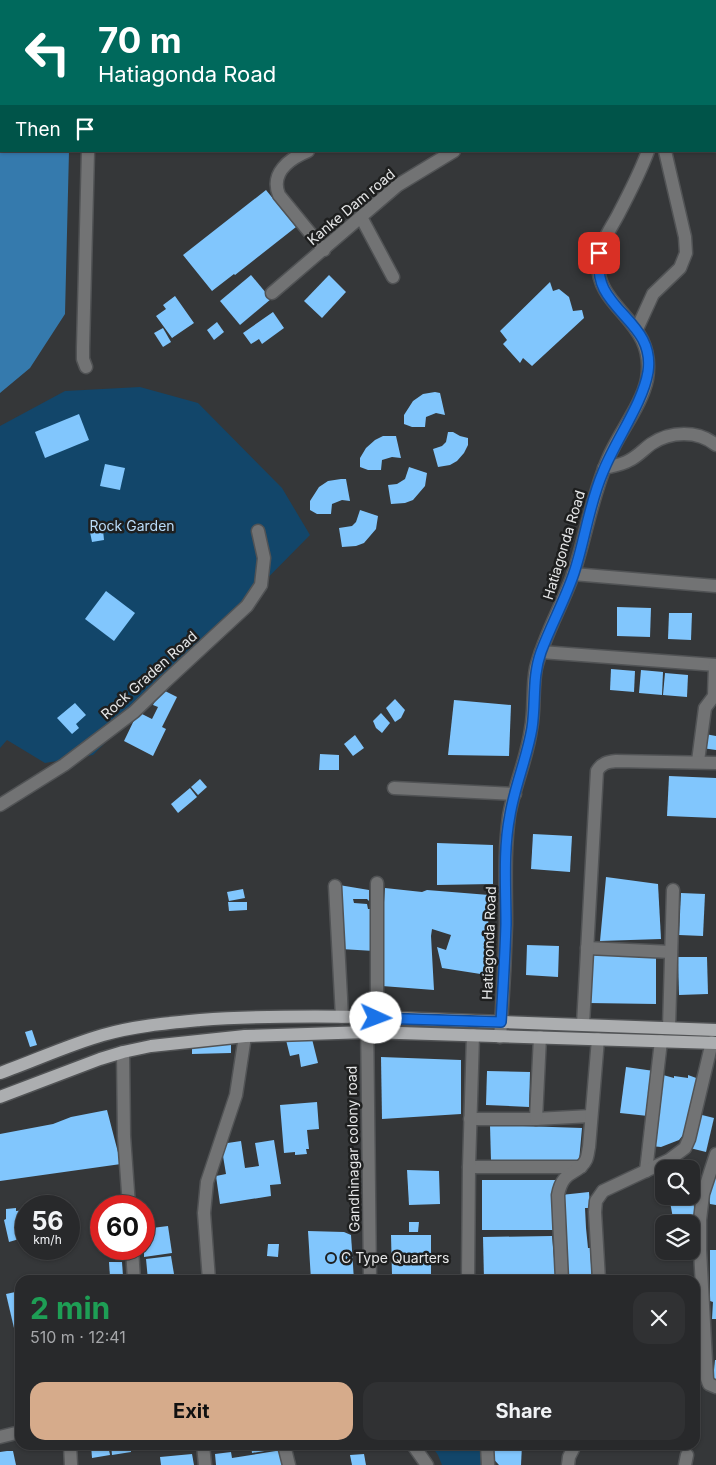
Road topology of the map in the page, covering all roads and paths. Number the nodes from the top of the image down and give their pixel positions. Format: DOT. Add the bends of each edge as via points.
graph roads {
  1 [pos="88,152"];
  2 [pos="306,152"];
  3 [pos="452,152"];
  4 [pos="648,152"];
  5 [pos="665,152"];
  6 [pos="360,217"];
  7 [pos="324,250"];
  8 [pos="393,277"];
  9 [pos="272,293"];
  10 [pos="637,329"];
  11 [pos="86,367"];
  12 [pos="716,445"];
  13 [pos="604,468"];
  14 [pos="258,531"];
  15 [pos="573,574"];
  16 [pos="716,586"];
  17 [pos="541,652"];
  18 [pos="716,665"];
  19 [pos="698,761"];
  20 [pos="716,762"];
  21 [pos="394,788"];
  22 [pos="515,794"];
  23 [pos="0,805"];
  24 [pos="377,883"];
  25 [pos="335,886"];
  26 [pos="673,890"];
  27 [pos="587,948"];
  28 [pos="671,952"];
  29 [pos="342,1016"];
  30 [pos="372,1017"];
  31 [pos="501,1022"];
  32 [pos="583,1024"];
  33 [pos="669,1028"];
  34 [pos="368,1032"];
  35 [pos="473,1035"];
  36 [pos="245,1036"];
  37 [pos="500,1037"];
  38 [pos="540,1037"];
  39 [pos="715,1038"];
  40 [pos="598,1039"];
  41 [pos="661,1041"];
  42 [pos="123,1052"];
  43 [pos="0,1073"];
  44 [pos="0,1097"];
  45 [pos="591,1116"];
  46 [pos="470,1119"];
  47 [pos="536,1119"];
  48 [pos="716,1154"];
  49 [pos="469,1167"];
  50 [pos="580,1167"];
  51 [pos="646,1171"];
  52 [pos="128,1195"];
  53 [pos="133,1260"];
  54 [pos="134,1275"];
  55 [pos="209,1275"];
  56 [pos="370,1275"];
  57 [pos="468,1275"];
  58 [pos="562,1275"];
  59 [pos="599,1275"];
  60 [pos="716,1387"];
  61 [pos="15,1433"];
  62 [pos="0,1437"];
  63 [pos="70,1450"];
  64 [pos="204,1450"];
  65 [pos="285,1450"];
  66 [pos="416,1450"];
  67 [pos="487,1450"];
  68 [pos="572,1450"];
  69 [pos="71,1465"];
  70 [pos="205,1465"];
  71 [pos="289,1465"];
  72 [pos="427,1465"];
  73 [pos="488,1465"];
  74 [pos="568,1465"];
  1 -- 11 [label="street" via="82,348"];
  2 -- 7 [label="street" via="283,168 276,178 276,186 279,195"];
  3 -- 6 [label="street, Kanke Dam road" via="398,185"];
  4 -- 10 [label="street, Hatiagonda Road" via="605,239 598,265 611,300"];
  5 -- 10 [label="street" via="686,253 680,268 653,294"];
  6 -- 7 [label="street, Kanke Dam road"];
  6 -- 8 [label="street"];
  7 -- 9 [label="street, Kanke Dam road"];
  10 -- 13 [label="street, Hatiagonda Road" via="647,355 646,383"];
  12 -- 13 [label="street" via="694,435 678,434 661,438 620,465"];
  13 -- 15 [label="street, Hatiagonda Road"];
  14 -- 23 [label="street, Rock Graden Road" via="264,558 261,586 247,606 134,712 64,765"];
  15 -- 16 [label="street"];
  15 -- 17 [label="street, Hatiagonda Road"];
  17 -- 18 [label="street"];
  17 -- 22 [label="street, Hatiagonda Road" via="534,686 532,728"];
  18 -- 19 [label="street" via="714,696 705,708"];
  19 -- 20 [label="street"];
  19 -- 27 [label="street" via="607,762 596,771"];
  21 -- 22 [label="street"];
  22 -- 31 [label="street, Hatiagonda Road" via="506,846"];
  24 -- 30 [label="street, Gandhinagar colony road"];
  25 -- 29 [label="street"];
  26 -- 28 [label="street"];
  27 -- 28 [label="street"];
  27 -- 32 [label="street"];
  28 -- 33 [label="street"];
  29 -- 30 [label="main road"];
  29 -- 43 [label="main road" via="242,1017 140,1027 104,1034"];
  30 -- 31 [label="main road"];
  30 -- 34 [label="street, Gandhinagar colony road"];
  31 -- 32 [label="main road"];
  31 -- 37 [label="street, Hatiagonda Road"];
  32 -- 33 [label="main road"];
  33 -- 39 [label="main road"];
  34 -- 35 [label="main road"];
  34 -- 36 [label="main road"];
  34 -- 56 [label="street, Gandhinagar colony road"];
  35 -- 37 [label="main road"];
  35 -- 46 [label="street"];
  36 -- 42 [label="main road"];
  36 -- 55 [label="street" via="236,1095 207,1182 204,1214"];
  37 -- 38 [label="main road"];
  38 -- 40 [label="main road"];
  38 -- 47 [label="street"];
  39 -- 41 [label="main road"];
  39 -- 51 [label="street" via="686,1148"];
  40 -- 41 [label="main road"];
  40 -- 45 [label="street"];
  41 -- 51 [label="street"];
  42 -- 44 [label="main road"];
  42 -- 52 [label="street"];
  45 -- 47 [label="street"];
  45 -- 50 [label="street" via="589,1148"];
  46 -- 47 [label="street"];
  46 -- 49 [label="street"];
  48 -- 60 [label="street" via="703,1194 700,1220 707,1378 709,1384"];
  49 -- 50 [label="street"];
  49 -- 57 [label="street"];
  50 -- 58 [label="street" via="564,1178 558,1195"];
  51 -- 59 [label="street" via="603,1191 596,1201"];
  53 -- 54 [label="street"];
  61 -- 62 [label="street"];
  63 -- 69 [label="street"];
  64 -- 70 [label="street"];
  65 -- 71 [label="street"];
  66 -- 72 [label="street"];
  67 -- 73 [label="street"];
  68 -- 74 [label="street"];
}
